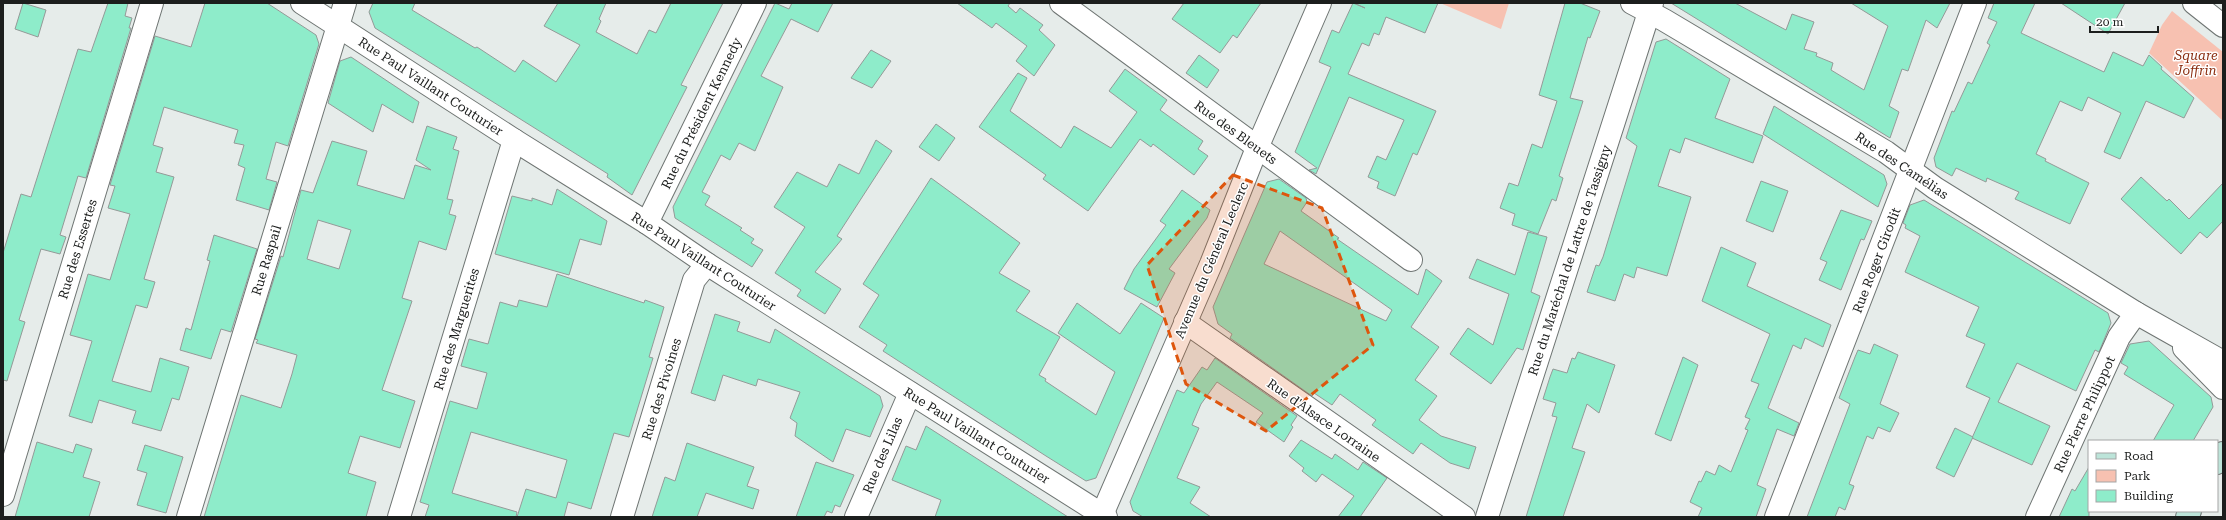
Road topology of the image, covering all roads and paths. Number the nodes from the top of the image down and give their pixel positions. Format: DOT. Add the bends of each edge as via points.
graph roads {
  1 [pos="152,3"];
  2 [pos="302,3"];
  3 [pos="345,3"];
  4 [pos="754,3"];
  5 [pos="1060,3"];
  6 [pos="1320,3"];
  7 [pos="1975,3"];
  8 [pos="2194,3"];
  9 [pos="1644,6"];
  10 [pos="337,26"];
  11 [pos="2223,26"];
  12 [pos="514,140"];
  13 [pos="1257,148"];
  14 [pos="1911,170"];
  15 [pos="647,223"];
  16 [pos="1411,260"];
  17 [pos="707,264"];
  18 [pos="2136,313"];
  19 [pos="1185,322"];
  20 [pos="2168,331"];
  21 [pos="2223,362"];
  22 [pos="2223,388"];
  23 [pos="910,393"];
  24 [pos="3,495"];
  25 [pos="1103,516"];
  26 [pos="188,517"];
  27 [pos="399,517"];
  28 [pos="622,517"];
  29 [pos="856,517"];
  30 [pos="1464,517"];
  31 [pos="1487,517"];
  32 [pos="1776,517"];
  33 [pos="2037,517"];
  1 -- 24 [label="street, Rue des Essertes"];
  2 -- 10 [label="street, Rue Paul Vaillant Couturier"];
  3 -- 10 [label="street, Rue Raspail"];
  4 -- 15 [label="street, Rue du Président Kennedy"];
  5 -- 13 [label="street, Rue des Bleuets"];
  6 -- 13 [label="street, Avenue du Général Leclerc"];
  7 -- 14 [label="street, Rue Roger Girodit"];
  8 -- 11 [label="street"];
  9 -- 14 [label="street, Rue des Camélias" via="1886,152"];
  9 -- 31 [label="street, Rue du Maréchal de Lattre de Tassigny"];
  10 -- 12 [label="street, Rue Paul Vaillant Couturier"];
  10 -- 26 [label="street, Rue Raspail"];
  12 -- 15 [label="street, Rue Paul Vaillant Couturier"];
  12 -- 27 [label="street, Rue des Marguerites"];
  13 -- 16 [label="street, Rue des Bleuets"];
  13 -- 19 [label="street, Avenue du Général Leclerc"];
  14 -- 18 [label="street, Rue des Camélias" via="1935,188"];
  14 -- 32 [label="street, Rue Roger Girodit"];
  15 -- 17 [label="street, Rue Paul Vaillant Couturier"];
  17 -- 23 [label="street, Rue Paul Vaillant Couturier"];
  17 -- 28 [label="street, Rue des Pivoines" via="694,280"];
  18 -- 20 [label="street, Rue des Camélias"];
  18 -- 33 [label="street, Rue Pierre Philippot" via="2119,337"];
  19 -- 25 [label="street, Avenue du Général Leclerc"];
  19 -- 30 [label="street, Rue d'Alsace Lorraine"];
  20 -- 21 [label="street, Rue des Camélias"];
  20 -- 22 [label="street, Rue des Camélias"];
  23 -- 25 [label="street, Rue Paul Vaillant Couturier"];
  23 -- 29 [label="street, Rue des Lilas"];
}
